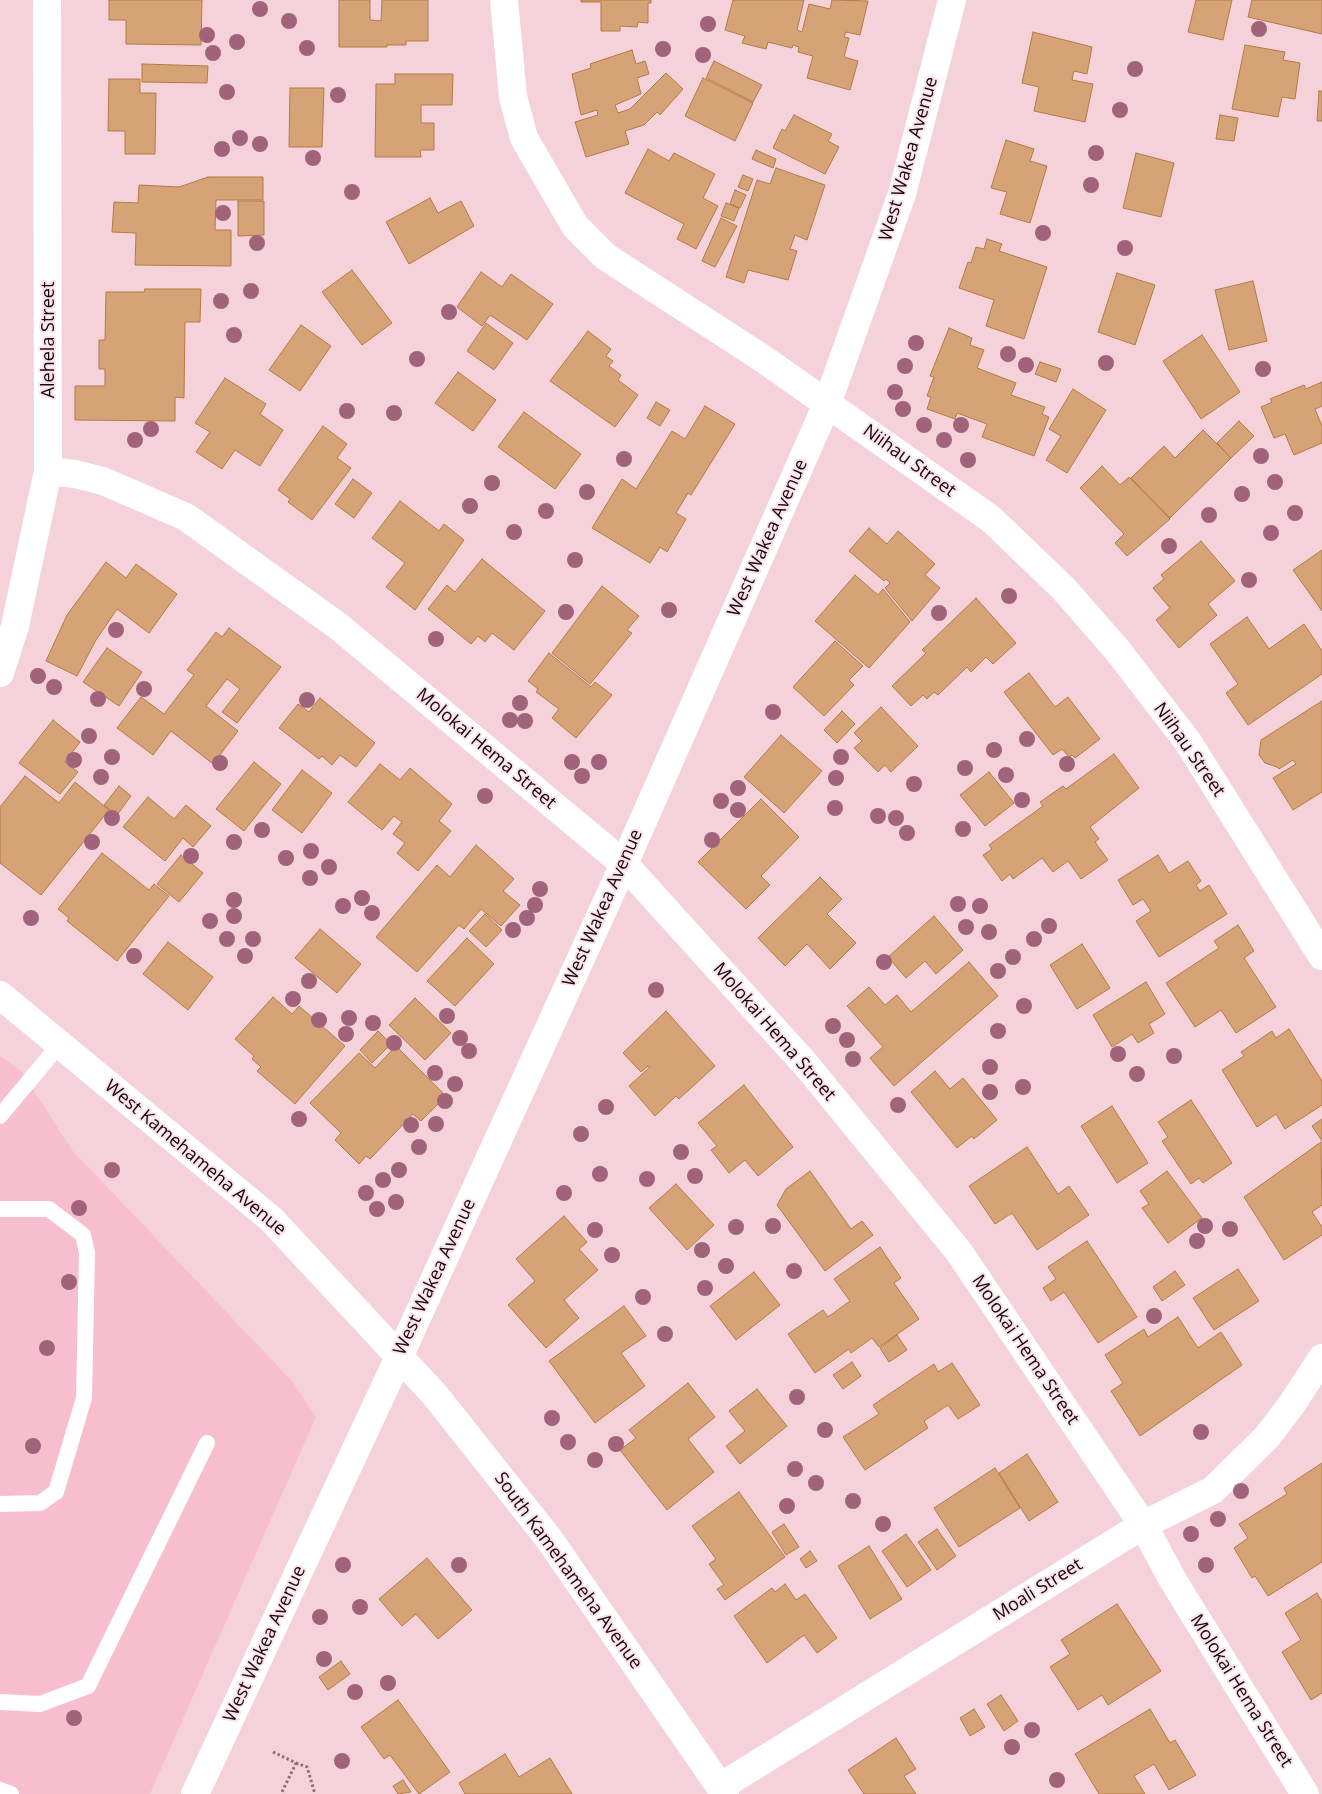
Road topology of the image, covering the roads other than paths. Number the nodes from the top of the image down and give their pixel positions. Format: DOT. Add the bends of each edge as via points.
graph roads {
  1 [pos="47,0"];
  2 [pos="504,0"];
  3 [pos="952,0"];
  4 [pos="827,404"];
  5 [pos="48,471"];
  6 [pos="0,673"];
  7 [pos="624,864"];
  8 [pos="1322,956"];
  9 [pos="0,995"];
  10 [pos="60,1044"];
  11 [pos="0,1116"];
  12 [pos="0,1209"];
  13 [pos="399,1357"];
  14 [pos="1322,1358"];
  15 [pos="207,1443"];
  16 [pos="0,1504"];
  17 [pos="1143,1525"];
  18 [pos="0,1702"];
  19 [pos="0,1790"];
  20 [pos="723,1790"];
  21 [pos="11,1794"];
  22 [pos="195,1794"];
  23 [pos="1305,1794"];
  1 -- 5 [label="street, Alehela Street"];
  2 -- 4 [label="street, Niihau Street" via="513,97 524,138 575,226 606,257"];
  3 -- 4 [label="street, West Wakea Avenue" via="902,194"];
  4 -- 7 [label="street, West Wakea Avenue"];
  4 -- 8 [label="street, Niihau Street" via="991,520 1064,589 1118,651 1188,742"];
  5 -- 6 [label="street, Alehela Street" via="15,626"];
  5 -- 7 [label="street, Molokai Hema Street" via="103,481 186,517 338,626"];
  7 -- 13 [label="street, West Wakea Avenue"];
  7 -- 17 [label="street, Molokai Hema Street" via="807,1066 958,1252"];
  9 -- 10 [label="street, West Kamehameha Avenue"];
  10 -- 11 [label="lane"];
  10 -- 13 [label="street, West Kamehameha Avenue" via="271,1219"];
  12 -- 16 [label="lane" via="49,1209 83,1235 87,1253 84,1398 56,1492 40,1503"];
  13 -- 20 [label="street, South Kamehameha Avenue" via="435,1395 549,1539"];
  13 -- 22 [label="street, West Wakea Avenue"];
  14 -- 17 [label="street, Moali Street" via="1267,1437 1213,1490"];
  15 -- 18 [label="lane" via="88,1686 40,1704"];
  17 -- 20 [label="street, Moali Street"];
  17 -- 23 [label="street, Molokai Hema Street" via="1174,1582"];
  19 -- 21 [label="lane"];
}
